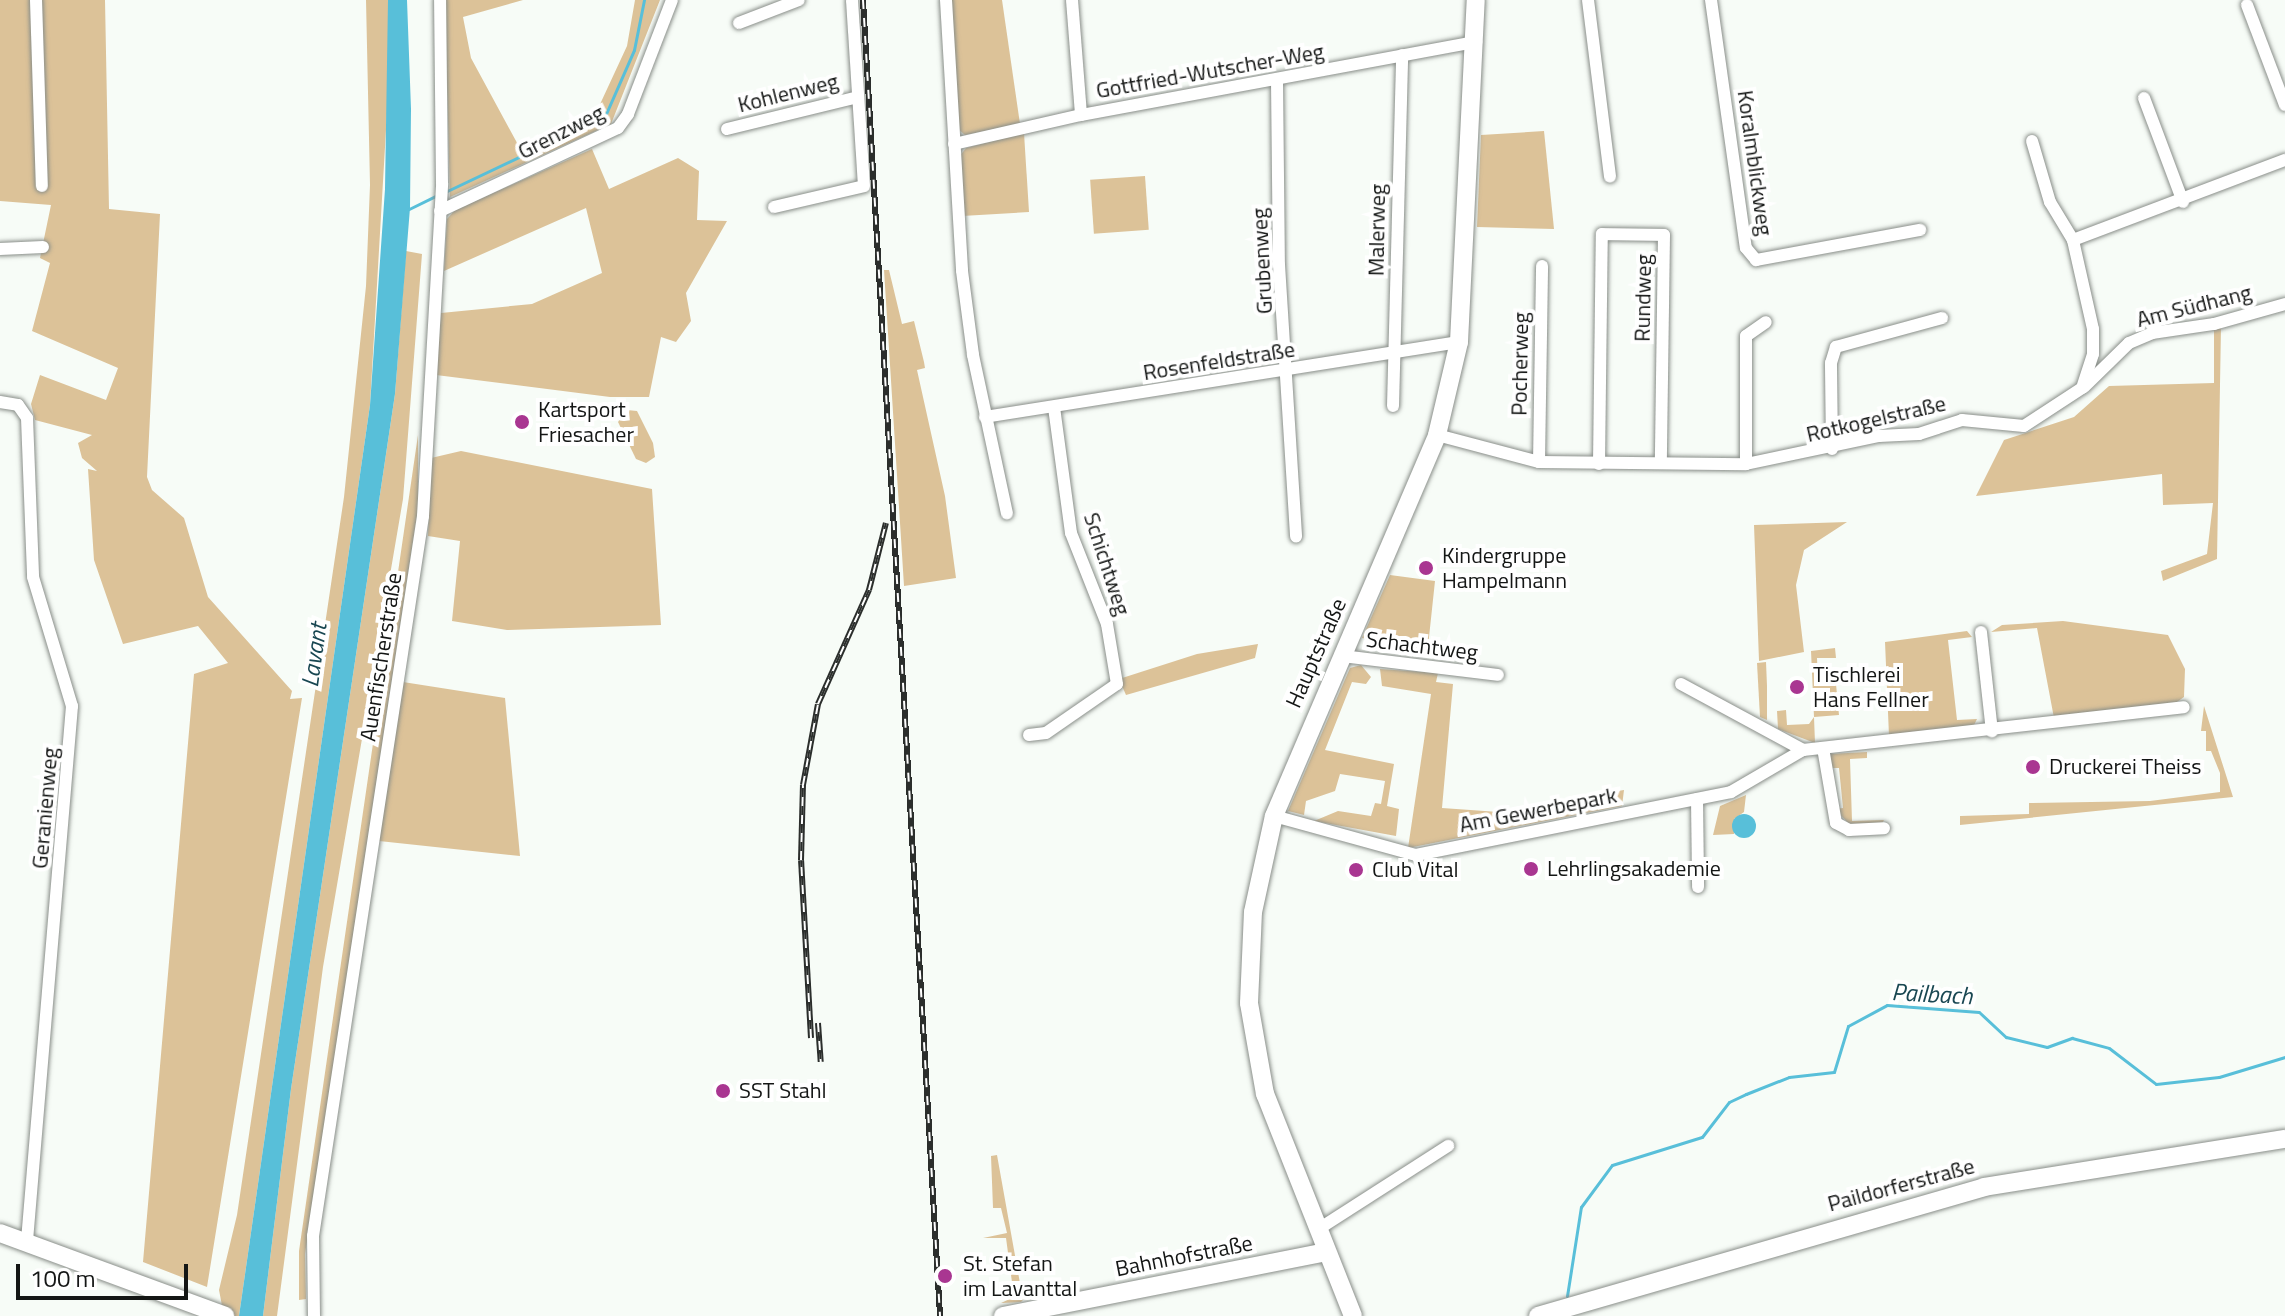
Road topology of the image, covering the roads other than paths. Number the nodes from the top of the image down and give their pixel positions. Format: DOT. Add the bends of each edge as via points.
graph roads {
  1 [pos="36,0"];
  2 [pos="440,0"];
  3 [pos="672,0"];
  4 [pos="799,0"];
  5 [pos="852,0"];
  6 [pos="946,0"];
  7 [pos="1072,0"];
  8 [pos="1476,0"];
  9 [pos="1588,0"];
  10 [pos="1711,0"];
  11 [pos="2247,5"];
  12 [pos="739,23"];
  13 [pos="1476,42"];
  14 [pos="1402,55"];
  15 [pos="1277,81"];
  16 [pos="858,97"];
  17 [pos="2144,98"];
  18 [pos="2285,105"];
  19 [pos="1081,115"];
  20 [pos="727,129"];
  21 [pos="2032,141"];
  22 [pos="954,144"];
  23 [pos="2285,160"];
  24 [pos="1610,177"];
  25 [pos="42,186"];
  26 [pos="2183,202"];
  27 [pos="440,206"];
  28 [pos="774,207"];
  29 [pos="1920,230"];
  30 [pos="2073,240"];
  31 [pos="43,247"];
  32 [pos="0,249"];
  33 [pos="1542,266"];
  34 [pos="2285,304"];
  35 [pos="1942,318"];
  36 [pos="1766,322"];
  37 [pos="1459,342"];
  38 [pos="1396,354"];
  39 [pos="1288,370"];
  40 [pos="2082,388"];
  41 [pos="0,402"];
  42 [pos="1393,406"];
  43 [pos="1054,408"];
  44 [pos="985,417"];
  45 [pos="1437,435"];
  46 [pos="1832,449"];
  47 [pos="1539,462"];
  48 [pos="1661,463"];
  49 [pos="1599,464"];
  50 [pos="1746,464"];
  51 [pos="1007,513"];
  52 [pos="1296,536"];
  53 [pos="1981,632"];
  54 [pos="1342,656"];
  55 [pos="1498,675"];
  56 [pos="1681,684"];
  57 [pos="2184,707"];
  58 [pos="1992,731"];
  59 [pos="1029,735"];
  60 [pos="1823,748"];
  61 [pos="1803,750"];
  62 [pos="1697,799"];
  63 [pos="1274,816"];
  64 [pos="1884,828"];
  65 [pos="1698,887"];
  66 [pos="2285,1139"];
  67 [pos="1448,1146"];
  68 [pos="1317,1230"];
  69 [pos="0,1233"];
  70 [pos="27,1241"];
  71 [pos="1326,1252"];
  72 [pos="220,1314"];
  73 [pos="314,1316"];
  74 [pos="1003,1316"];
  75 [pos="1353,1316"];
  76 [pos="1538,1316"];
  1 -- 25 [label="street"];
  2 -- 27 [label="street, Auenfischerstraße"];
  3 -- 27 [label="street, Grenzweg" via="618,128"];
  4 -- 12 [label="street"];
  5 -- 16 [label="street"];
  6 -- 22 [label="street"];
  7 -- 19 [label="street"];
  8 -- 13 [label="main road, Hauptstraße"];
  9 -- 24 [label="street"];
  10 -- 29 [label="street, Koralmblickweg" via="1746,248 1756,260"];
  11 -- 18 [label="street"];
  13 -- 14 [label="street, Gottfried-Wutscher-Weg"];
  13 -- 37 [label="main road, Hauptstraße"];
  14 -- 15 [label="street, Gottfried-Wutscher-Weg"];
  14 -- 38 [label="street, Malerweg"];
  15 -- 19 [label="street, Gottfried-Wutscher-Weg"];
  15 -- 39 [label="street, Grubenweg" via="1279,265"];
  16 -- 20 [label="street, Kohlenweg"];
  16 -- 28 [label="street" via="864,186"];
  17 -- 26 [label="street"];
  19 -- 22 [label="street, Gottfried-Wutscher-Weg"];
  21 -- 30 [label="street" via="2050,202"];
  22 -- 44 [label="street" via="962,271"];
  23 -- 26 [label="street"];
  26 -- 30 [label="street"];
  27 -- 73 [label="street, Auenfischerstraße" via="423,516 313,1236"];
  30 -- 40 [label="street" via="2094,342"];
  31 -- 32 [label="street"];
  33 -- 47 [label="street, Pocherweg"];
  34 -- 40 [label="street, Am Südhang" via="2214,324 2152,333 2129,343"];
  35 -- 46 [label="street" via="1836,347 1831,363"];
  36 -- 50 [label="street" via="1746,336"];
  37 -- 38 [label="street, Rosenfeldstraße"];
  37 -- 45 [label="main road, Hauptstraße"];
  38 -- 39 [label="street, Rosenfeldstraße"];
  38 -- 42 [label="street, Malerweg"];
  39 -- 43 [label="street, Rosenfeldstraße"];
  39 -- 52 [label="street, Grubenweg"];
  40 -- 46 [label="street, Rotkogelstraße" via="2024,426 1962,420 1919,434 1879,436"];
  41 -- 70 [label="street, Geranienweg" via="18,405 27,418 33,577 72,706"];
  43 -- 44 [label="street, Rosenfeldstraße"];
  43 -- 59 [label="street, Schichtweg" via="1071,533 1107,624 1117,684 1046,733"];
  44 -- 51 [label="street"];
  45 -- 47 [label="street, Rotkogelstraße"];
  45 -- 54 [label="main road, Hauptstraße"];
  46 -- 50 [label="street, Rotkogelstraße"];
  47 -- 49 [label="street, Rotkogelstraße"];
  48 -- 49 [label="street, Rotkogelstraße"];
  48 -- 49 [label="street, Rundweg" via="1664,235 1602,234"];
  48 -- 50 [label="street, Rotkogelstraße"];
  53 -- 58 [label="street"];
  54 -- 55 [label="street, Schachtweg"];
  54 -- 63 [label="main road, Hauptstraße"];
  56 -- 61 [label="street"];
  57 -- 58 [label="street, Am Gewerbepark"];
  58 -- 60 [label="street, Am Gewerbepark"];
  60 -- 61 [label="street, Am Gewerbepark"];
  60 -- 64 [label="street" via="1836,823 1849,830"];
  61 -- 62 [label="street, Am Gewerbepark" via="1731,792"];
  62 -- 63 [label="street, Am Gewerbepark" via="1416,855"];
  62 -- 65 [label="street"];
  63 -- 68 [label="main road, Hauptstraße" via="1253,912 1249,1003 1265,1094"];
  66 -- 76 [label="main road, Paildorferstraße" via="1984,1187"];
  67 -- 68 [label="street"];
  68 -- 71 [label="main road, Hauptstraße"];
  69 -- 70 [label="main road"];
  70 -- 72 [label="main road"];
  71 -- 74 [label="main road, Bahnhofstraße"];
  71 -- 75 [label="main road, Hauptstraße"];
}
